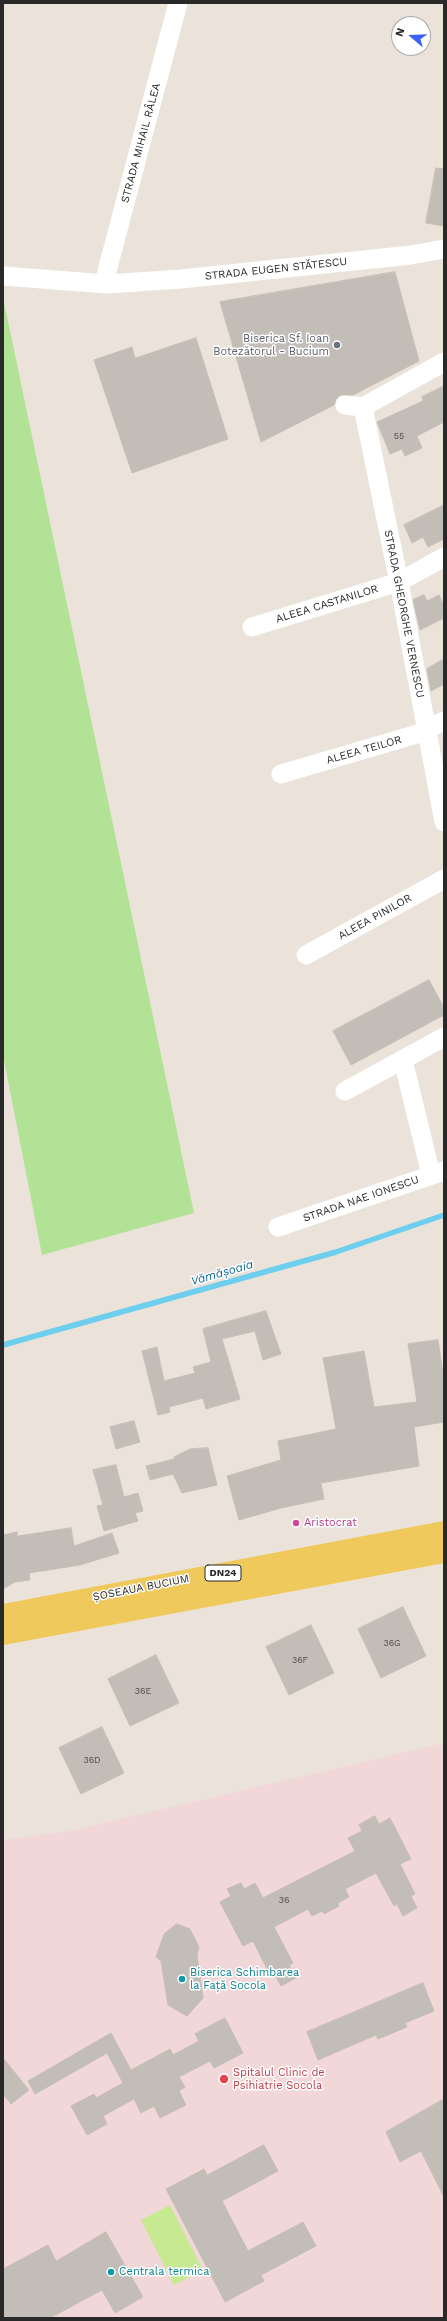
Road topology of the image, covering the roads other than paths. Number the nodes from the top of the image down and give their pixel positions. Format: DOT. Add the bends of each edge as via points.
graph roads {
  1 [pos="178,3"];
  2 [pos="444,249"];
  3 [pos="3,276"];
  4 [pos="107,284"];
  5 [pos="444,362"];
  6 [pos="444,557"];
  7 [pos="399,582"];
  8 [pos="252,627"];
  9 [pos="444,721"];
  10 [pos="426,730"];
  11 [pos="281,774"];
  12 [pos="444,822"];
  13 [pos="444,879"];
  14 [pos="306,954"];
  15 [pos="444,1037"];
  16 [pos="403,1060"];
  17 [pos="345,1091"];
  18 [pos="438,1173"];
  19 [pos="278,1227"];
  20 [pos="444,1532"];
  21 [pos="444,1552"];
  22 [pos="3,1615"];
  23 [pos="3,1634"];
  1 -- 4 [label="street, STRADA MIHAIL RÂLEA" via="107,271"];
  2 -- 4 [label="street, STRADA EUGEN STĂTESCU" via="411,255 197,278"];
  3 -- 4 [label="street, STRADA EUGEN STĂTESCU"];
  5 -- 7 [label="street, STRADA GHEORGHE VERNESCU" via="354,406"];
  6 -- 7 [label="street, ALEEA CASTANILOR"];
  7 -- 8 [label="street, ALEEA CASTANILOR"];
  7 -- 10 [label="street, STRADA GHEORGHE VERNESCU"];
  9 -- 10 [label="street, ALEEA TEILOR"];
  10 -- 11 [label="street, ALEEA TEILOR"];
  10 -- 12 [label="street, STRADA GHEORGHE VERNESCU"];
  13 -- 14 [label="street, ALEEA PINILOR"];
  15 -- 16 [label="street"];
  16 -- 17 [label="street"];
  16 -- 18 [label="street"];
  18 -- 19 [label="street, STRADA NAE IONESCU"];
  20 -- 22 [label="main road, ȘOSEAUA BUCIUM / DN24"];
  21 -- 23 [label="main road, ȘOSEAUA BUCIUM / DN24"];
}
